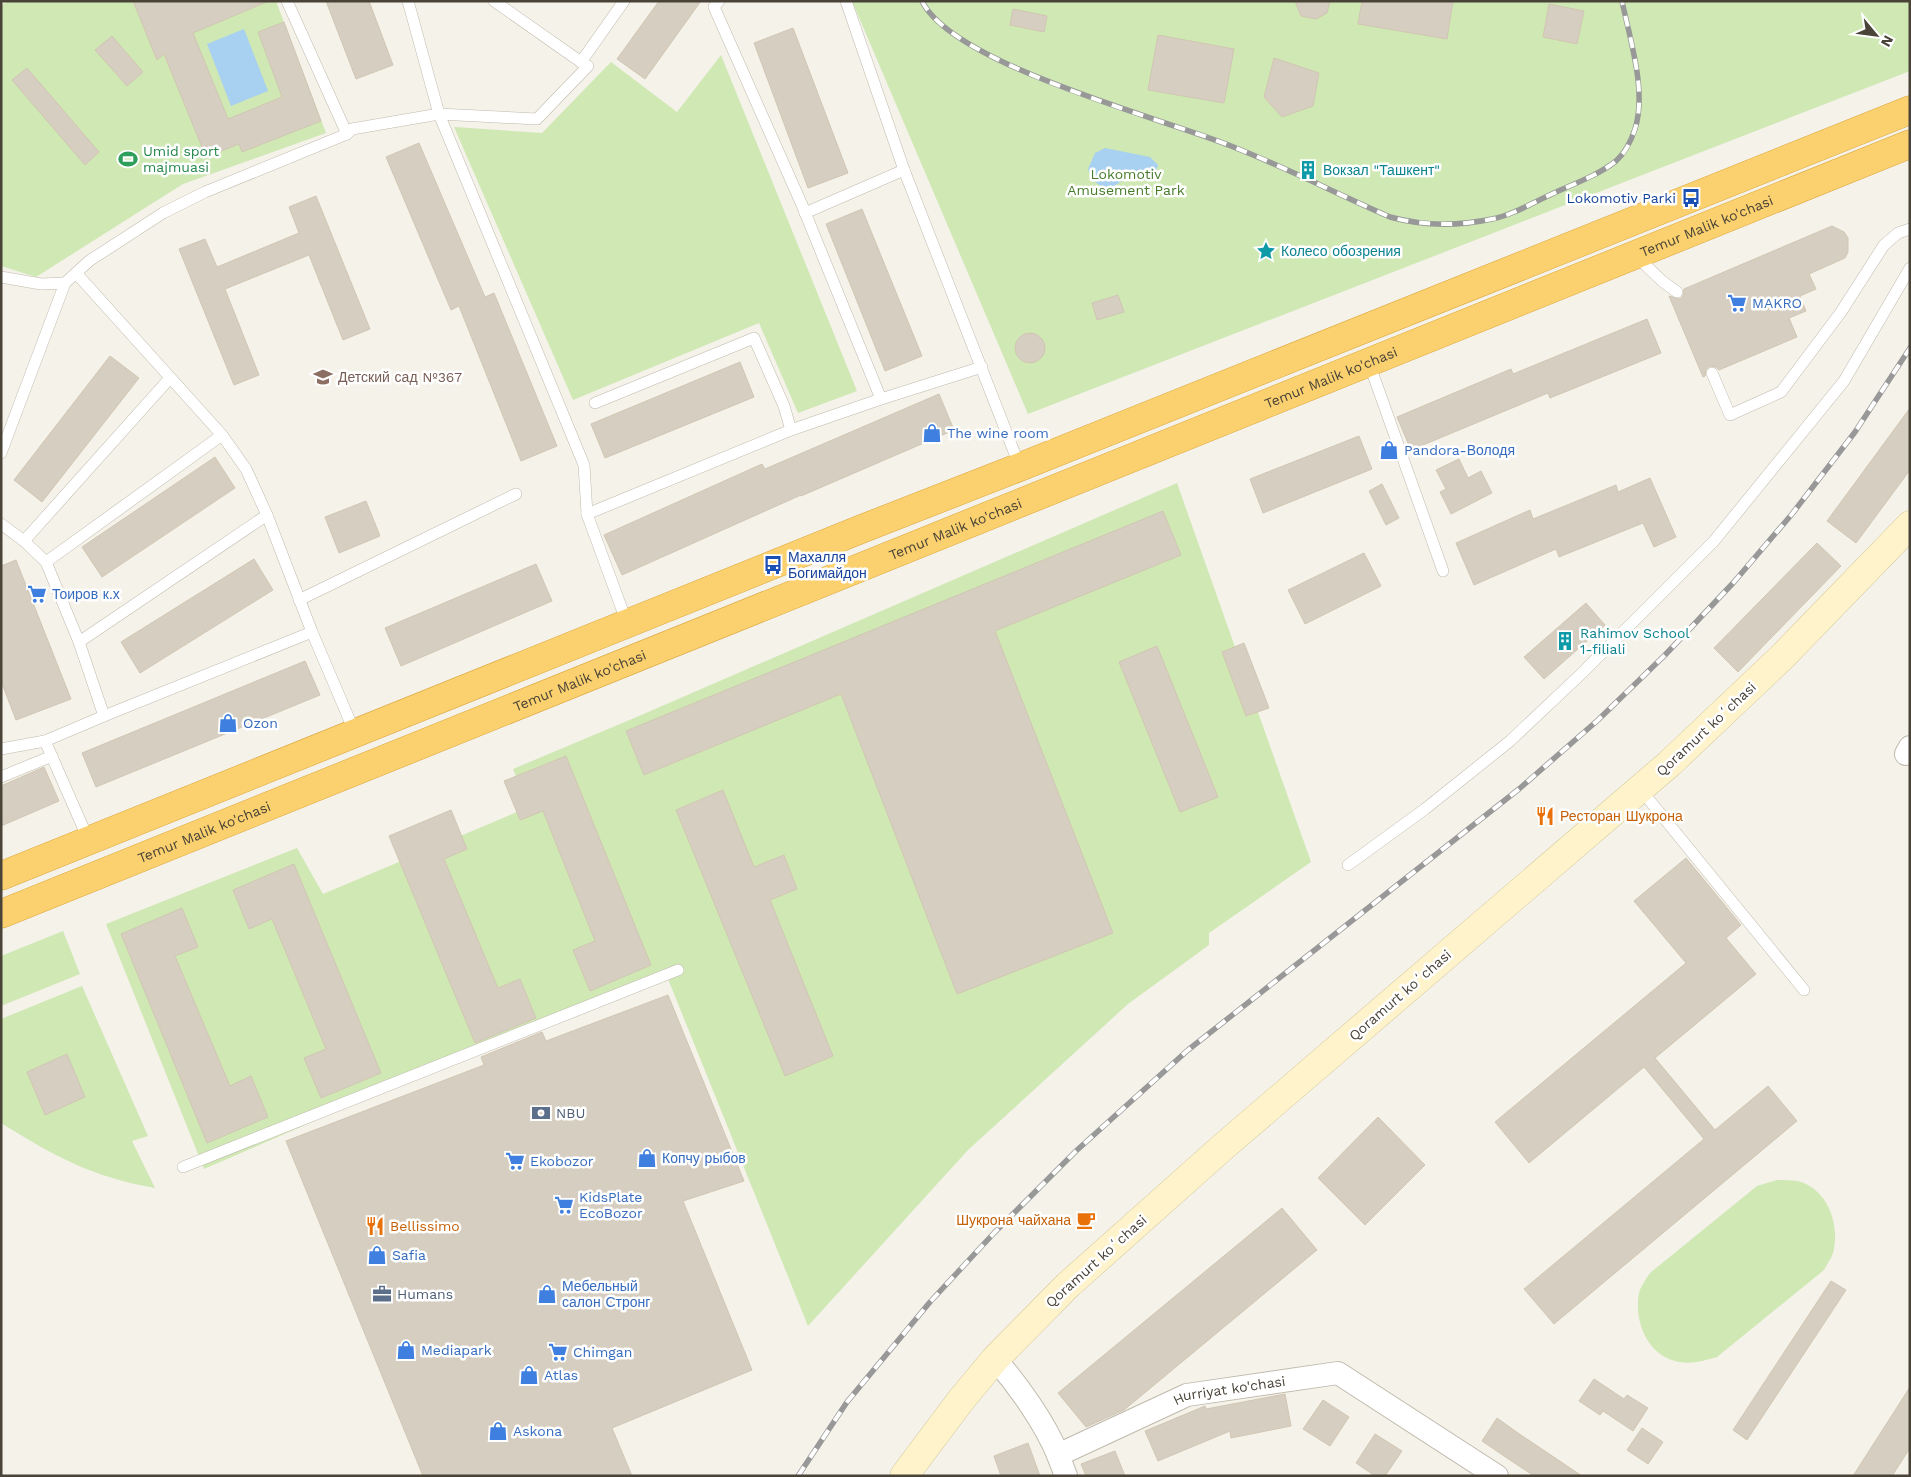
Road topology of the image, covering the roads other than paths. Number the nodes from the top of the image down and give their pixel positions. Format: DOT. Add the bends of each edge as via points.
graph roads {
  1 [pos="287,1"];
  2 [pos="408,1"];
  3 [pos="494,1"];
  4 [pos="624,1"];
  5 [pos="718,1"];
  6 [pos="846,1"];
  7 [pos="581,62"];
  8 [pos="1904,109"];
  9 [pos="439,114"];
  10 [pos="347,134"];
  11 [pos="1910,144"];
  12 [pos="904,170"];
  13 [pos="805,213"];
  14 [pos="1910,229"];
  15 [pos="1635,255"];
  16 [pos="1910,268"];
  17 [pos="76,273"];
  18 [pos="1,276"];
  19 [pos="65,282"];
  20 [pos="1677,292"];
  21 [pos="1369,362"];
  22 [pos="982,368"];
  23 [pos="1712,373"];
  24 [pos="170,378"];
  25 [pos="881,400"];
  26 [pos="594,403"];
  27 [pos="791,430"];
  28 [pos="222,435"];
  29 [pos="1,453"];
  30 [pos="1020,467"];
  31 [pos="516,494"];
  32 [pos="908,511"];
  33 [pos="587,514"];
  34 [pos="267,515"];
  35 [pos="1,524"];
  36 [pos="1910,525"];
  37 [pos="24,541"];
  38 [pos="920,544"];
  39 [pos="1910,548"];
  40 [pos="46,562"];
  41 [pos="1443,571"];
  42 [pos="751,574"];
  43 [pos="299,600"];
  44 [pos="762,608"];
  45 [pos="628,625"];
  46 [pos="312,632"];
  47 [pos="79,642"];
  48 [pos="104,716"];
  49 [pos="356,734"];
  50 [pos="45,741"];
  51 [pos="1,749"];
  52 [pos="52,756"];
  53 [pos="1,777"];
  54 [pos="1650,801"];
  55 [pos="89,841"];
  56 [pos="1348,865"];
  57 [pos="1,876"];
  58 [pos="1,914"];
  59 [pos="678,970"];
  60 [pos="1804,990"];
  61 [pos="183,1166"];
  62 [pos="997,1362"];
  63 [pos="1058,1455"];
  64 [pos="904,1476"];
  65 [pos="914,1476"];
  66 [pos="1066,1476"];
  67 [pos="1497,1476"];
  1 -- 10 [label="lane"];
  2 -- 9 [label="lane"];
  3 -- 7 [label="lane"];
  4 -- 7 [label="lane"];
  5 -- 13 [label="lane" via="714,6"];
  6 -- 12 [label="lane"];
  7 -- 9 [label="lane" via="588,66 537,119"];
  8 -- 30 [label="highway"];
  9 -- 10 [label="lane" via="352,129"];
  9 -- 33 [label="lane" via="584,465"];
  10 -- 17 [label="lane" via="172,208 122,238"];
  11 -- 15 [label="highway, Temur Malik ko'chasi"];
  12 -- 13 [label="lane"];
  12 -- 22 [label="lane"];
  13 -- 25 [label="lane"];
  14 -- 23 [label="lane" via="1898,233 1884,245 1841,312 1781,392 1730,415"];
  15 -- 20 [label="lane"];
  15 -- 21 [label="highway, Temur Malik ko'chasi"];
  16 -- 56 [label="lane" via="1844,381 1714,541 1510,741"];
  17 -- 19 [label="lane"];
  17 -- 24 [label="lane"];
  18 -- 19 [label="lane" via="41,284"];
  19 -- 29 [label="lane"];
  21 -- 38 [label="highway, Temur Malik ko'chasi"];
  21 -- 41 [label="lane"];
  22 -- 25 [label="lane"];
  22 -- 30 [label="lane"];
  24 -- 28 [label="lane"];
  24 -- 37 [label="lane"];
  25 -- 27 [label="lane"];
  26 -- 27 [label="lane" via="754,338"];
  27 -- 33 [label="lane"];
  28 -- 34 [label="lane" via="246,469"];
  28 -- 40 [label="lane"];
  30 -- 32 [label="highway"];
  31 -- 43 [label="lane"];
  32 -- 38 [label="highway"];
  32 -- 42 [label="highway"];
  33 -- 45 [label="lane"];
  34 -- 43 [label="lane"];
  34 -- 47 [label="lane"];
  35 -- 37 [label="lane"];
  36 -- 62 [label="main road, Qoramurt koʻchasi" via="1782,656 1669,764 1224,1146 1068,1285"];
  37 -- 40 [label="lane"];
  38 -- 44 [label="highway, Temur Malik ko'chasi"];
  39 -- 54 [label="main road, Qoramurt koʻchasi" via="1775,685"];
  40 -- 47 [label="lane"];
  42 -- 44 [label="highway"];
  42 -- 45 [label="highway"];
  43 -- 46 [label="lane"];
  44 -- 58 [label="highway, Temur Malik ko'chasi"];
  45 -- 49 [label="highway"];
  46 -- 48 [label="lane"];
  46 -- 49 [label="lane"];
  47 -- 48 [label="lane"];
  48 -- 50 [label="lane"];
  49 -- 55 [label="highway"];
  50 -- 51 [label="lane"];
  50 -- 52 [label="lane"];
  52 -- 53 [label="lane"];
  52 -- 55 [label="lane"];
  54 -- 60 [label="lane"];
  54 -- 62 [label="main road, Qoramurt koʻchasi" via="1229,1152"];
  55 -- 57 [label="highway"];
  59 -- 61 [label="lane"];
  62 -- 63 [label="street" via="1010,1376 1052,1440"];
  62 -- 64 [label="main road, Qoramurt koʻchasi" via="961,1400"];
  62 -- 65 [label="main road, Qoramurt koʻchasi"];
  63 -- 66 [label="street"];
  63 -- 67 [label="street, Hurriyat ko'chasi" via="1187,1395 1338,1373"];
}
